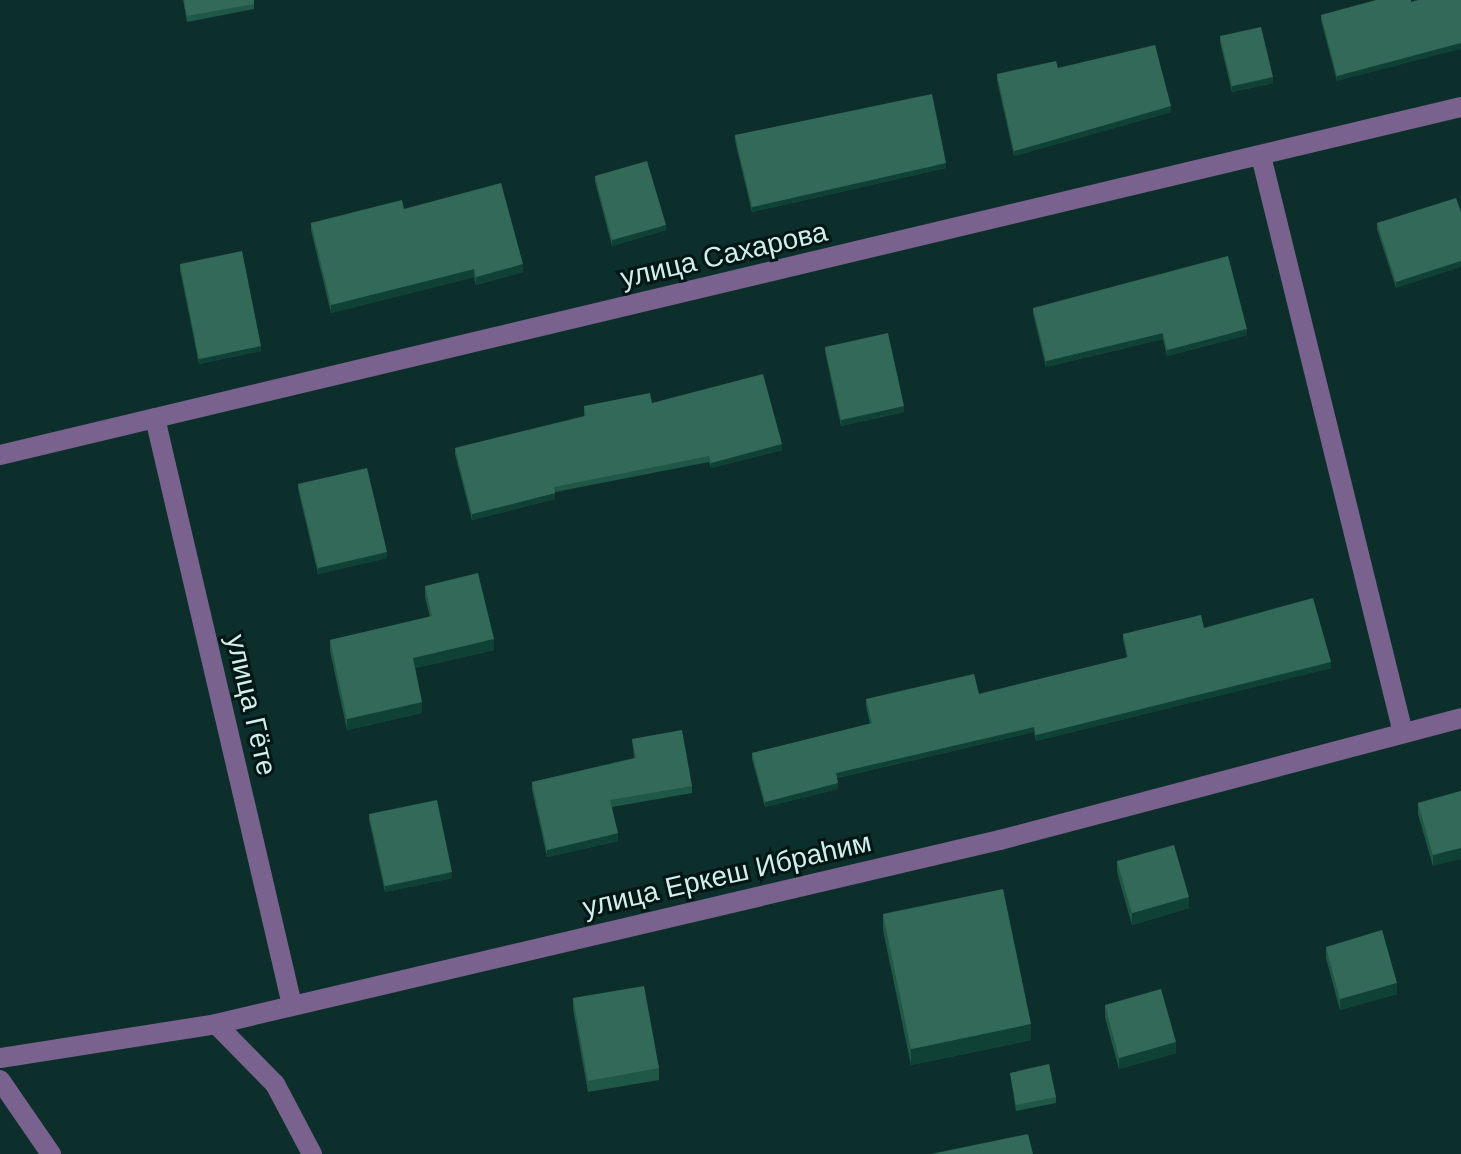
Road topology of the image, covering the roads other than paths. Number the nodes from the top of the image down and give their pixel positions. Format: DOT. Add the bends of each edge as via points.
graph roads {
  1 [pos="1461,107"];
  2 [pos="1261,156"];
  3 [pos="155,418"];
  4 [pos="0,455"];
  5 [pos="1461,718"];
  6 [pos="1403,733"];
  7 [pos="292,1005"];
  8 [pos="216,1024"];
  9 [pos="0,1058"];
  10 [pos="0,1080"];
  11 [pos="51,1154"];
  12 [pos="312,1154"];
  1 -- 2 [label="street, улица Сахарова"];
  2 -- 3 [label="street, улица Сахарова"];
  2 -- 6 [label="street"];
  3 -- 4 [label="street, улица Сахарова"];
  3 -- 7 [label="street, улица Гёте"];
  5 -- 6 [label="street, улица Еркеш Ибраһим"];
  6 -- 7 [label="street, улица Еркеш Ибраһим" via="1000,840"];
  7 -- 8 [label="street, улица Еркеш Ибраһим"];
  8 -- 9 [label="street, улица Еркеш Ибраһим"];
  8 -- 12 [label="street" via="275,1084"];
  10 -- 11 [label="street"];
}
